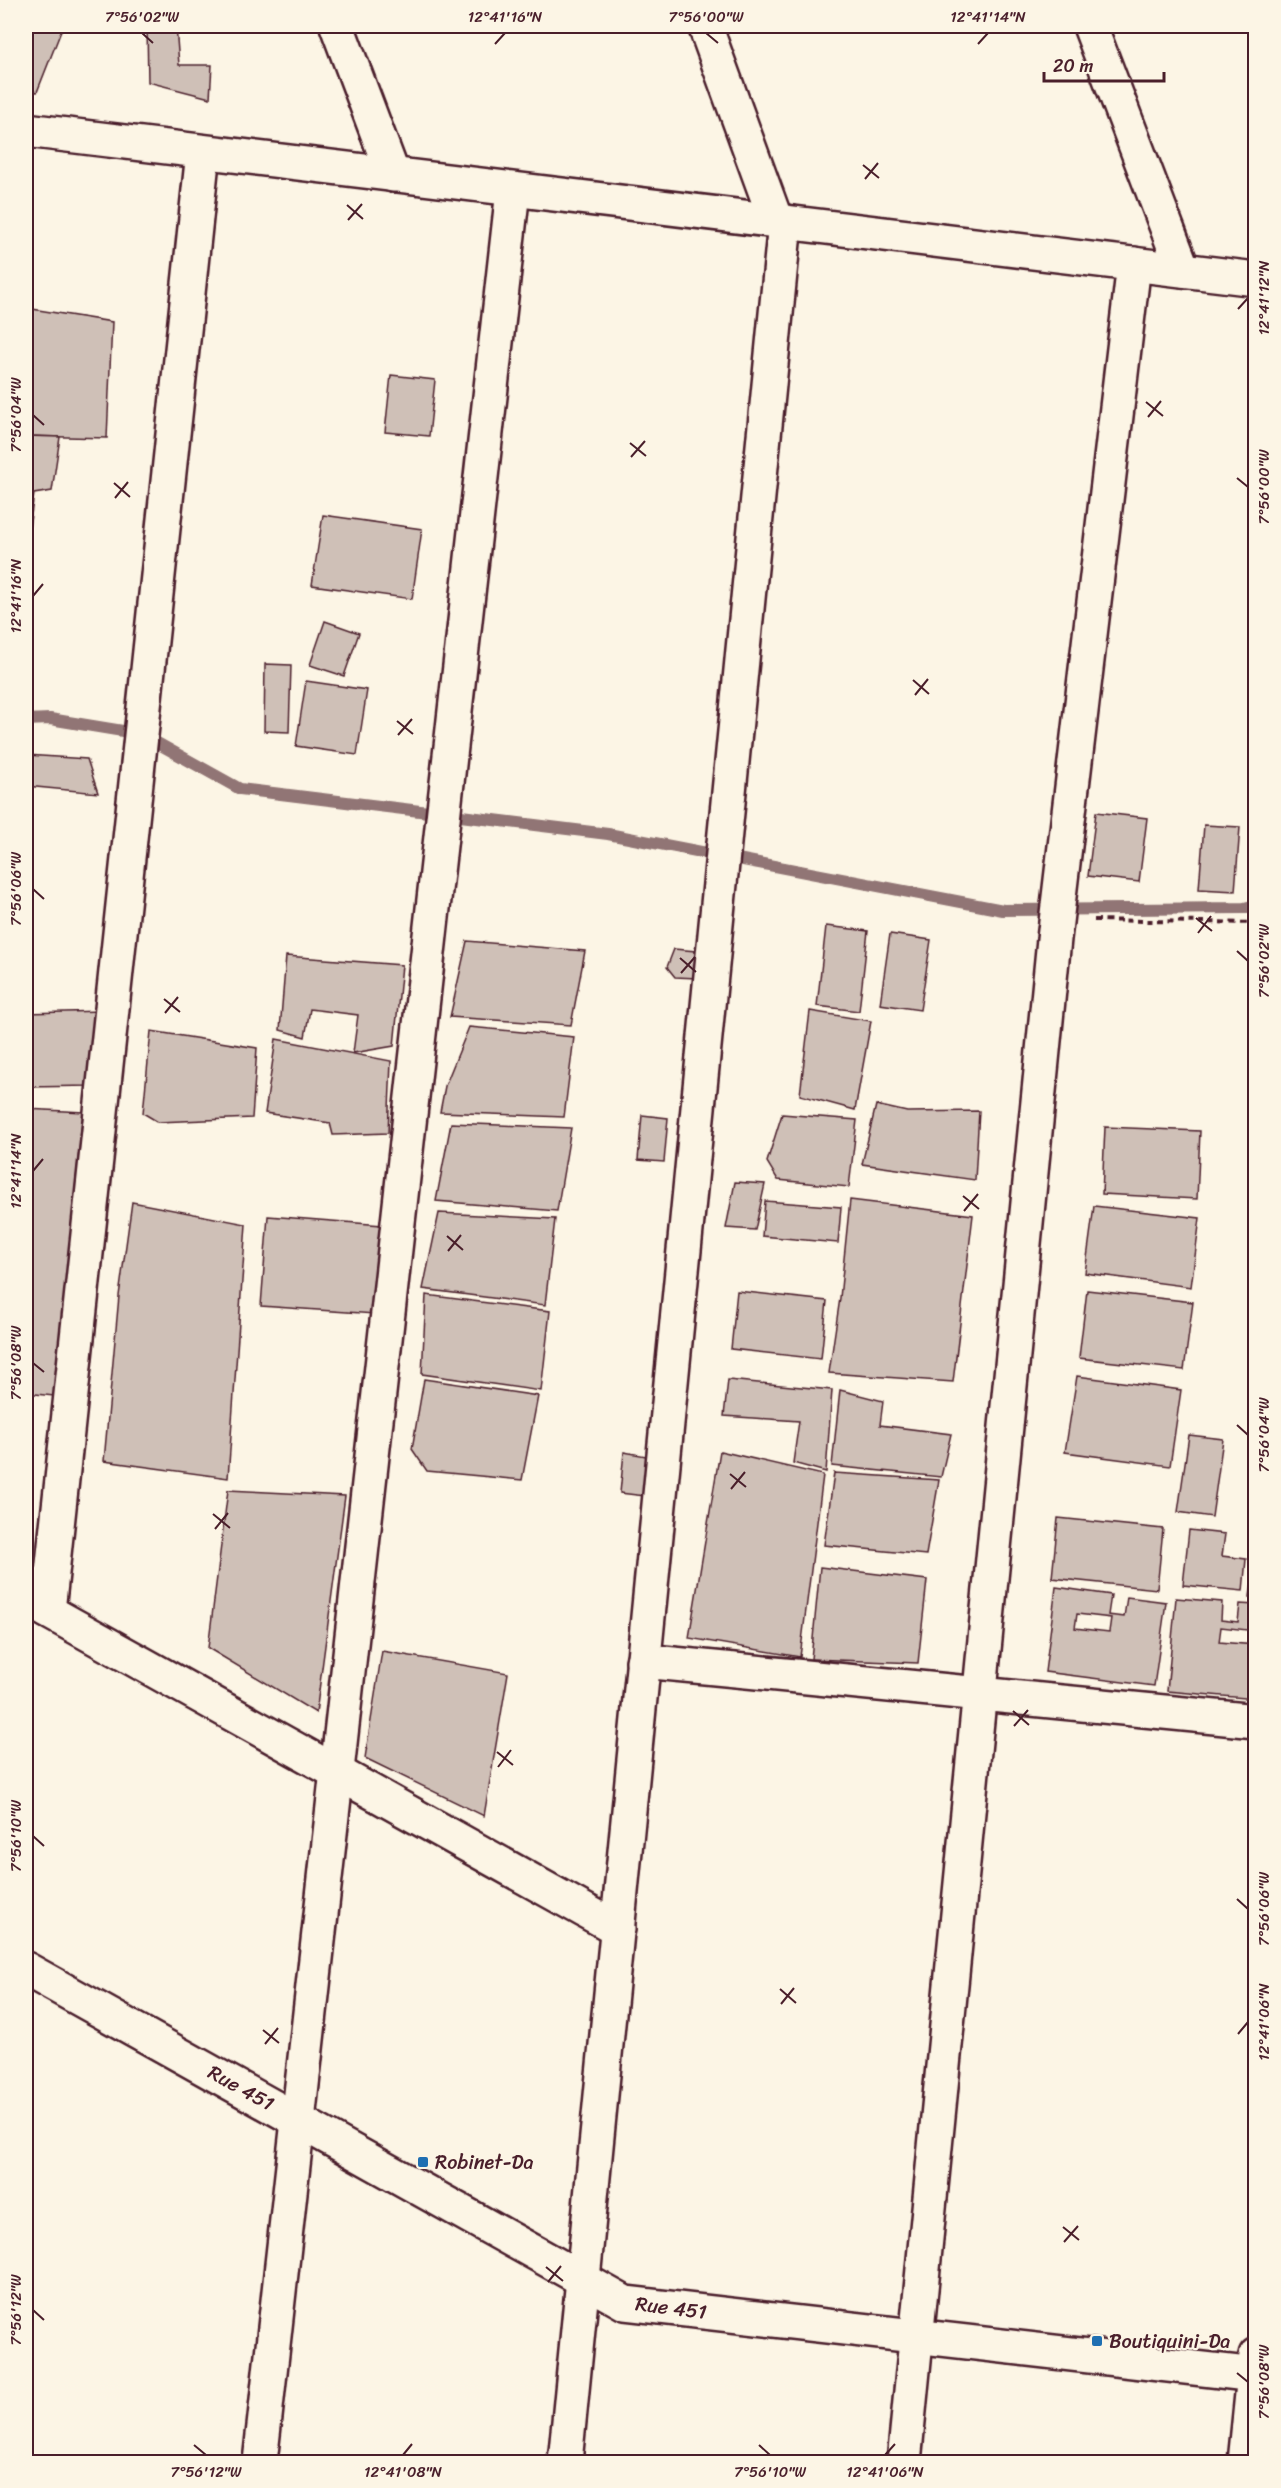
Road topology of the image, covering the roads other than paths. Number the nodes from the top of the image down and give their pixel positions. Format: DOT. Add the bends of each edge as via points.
graph roads {
  1 [pos="337,26"];
  2 [pos="705,26"];
  3 [pos="1090,26"];
  4 [pos="26,130"];
  5 [pos="203,152"];
  6 [pos="393,175"];
  7 [pos="513,190"];
  8 [pos="781,222"];
  9 [pos="1134,264"];
  10 [pos="1183,270"];
  11 [pos="1256,279"];
  12 [pos="37,1605"];
  13 [pos="644,1661"];
  14 [pos="980,1694"];
  15 [pos="1256,1721"];
  16 [pos="337,1773"];
  17 [pos="618,1929"];
  18 [pos="26,1969"];
  19 [pos="298,2120"];
  20 [pos="581,2279"];
  21 [pos="917,2337"];
  22 [pos="1255,2368"];
  23 [pos="260,2463"];
  24 [pos="565,2463"];
  25 [pos="904,2463"];
  26 [pos="1245,2463"];
  1 -- 6 [label="street"];
  2 -- 8 [label="street"];
  3 -- 10 [label="street"];
  4 -- 5 [label="street"];
  5 -- 6 [label="street"];
  5 -- 12 [label="street"];
  6 -- 7 [label="street"];
  7 -- 8 [label="street"];
  7 -- 16 [label="street"];
  8 -- 9 [label="street"];
  8 -- 13 [label="street"];
  9 -- 10 [label="street"];
  9 -- 14 [label="street" via="1055,929"];
  10 -- 11 [label="street"];
  12 -- 16 [label="street"];
  13 -- 14 [label="street"];
  13 -- 17 [label="street"];
  14 -- 15 [label="street"];
  14 -- 21 [label="street"];
  16 -- 17 [label="street"];
  16 -- 19 [label="street"];
  17 -- 20 [label="street"];
  18 -- 19 [label="street, Rue 451"];
  19 -- 20 [label="street, Rue 451"];
  19 -- 23 [label="street"];
  20 -- 21 [label="street, Rue 451" via="626,2303"];
  20 -- 24 [label="street"];
  21 -- 22 [label="street, Rue 451"];
  21 -- 25 [label="street"];
  22 -- 26 [label="street"];
}
